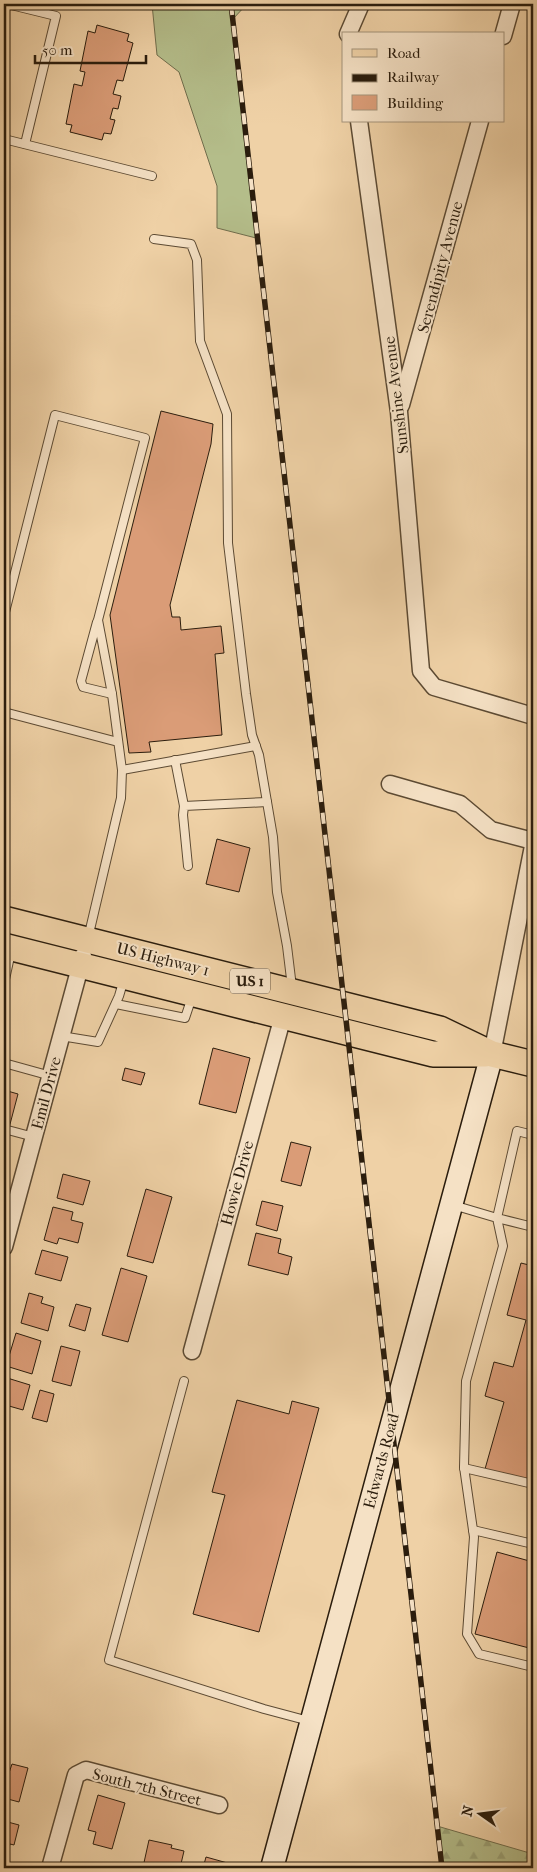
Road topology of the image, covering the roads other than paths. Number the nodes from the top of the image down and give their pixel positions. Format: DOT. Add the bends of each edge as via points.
graph roads {
  1 [pos="7,4"];
  2 [pos="361,4"];
  3 [pos="512,4"];
  4 [pos="349,32"];
  5 [pos="504,32"];
  6 [pos="359,122"];
  7 [pos="480,122"];
  8 [pos="4,139"];
  9 [pos="25,144"];
  10 [pos="152,176"];
  11 [pos="154,239"];
  12 [pos="400,412"];
  13 [pos="4,616"];
  14 [pos="98,620"];
  15 [pos="112,694"];
  16 [pos="4,712"];
  17 [pos="533,716"];
  18 [pos="118,742"];
  19 [pos="256,746"];
  20 [pos="175,760"];
  21 [pos="122,770"];
  22 [pos="390,784"];
  23 [pos="267,802"];
  24 [pos="184,806"];
  25 [pos="533,841"];
  26 [pos="533,846"];
  27 [pos="188,866"];
  28 [pos="528,901"];
  29 [pos="4,919"];
  30 [pos="87,940"];
  31 [pos="8,947"];
  32 [pos="81,965"];
  33 [pos="125,976"];
  34 [pos="4,984"];
  35 [pos="292,992"];
  36 [pos="194,994"];
  37 [pos="116,1004"];
  38 [pos="282,1016"];
  39 [pos="61,1036"];
  40 [pos="492,1054"];
  41 [pos="4,1063"];
  42 [pos="533,1064"];
  43 [pos="51,1076"];
  44 [pos="4,1129"];
  45 [pos="533,1135"];
  46 [pos="34,1137"];
  47 [pos="451,1205"];
  48 [pos="497,1218"];
  49 [pos="533,1227"];
  50 [pos="4,1247"];
  51 [pos="192,1350"];
  52 [pos="184,1381"];
  53 [pos="464,1468"];
  54 [pos="533,1484"];
  55 [pos="473,1530"];
  56 [pos="533,1544"];
  57 [pos="533,1667"];
  58 [pos="311,1722"];
  59 [pos="219,1805"];
  60 [pos="50,1868"];
  61 [pos="272,1868"];
  1 -- 9 [label="lane" via="56,16"];
  2 -- 4 [label="street"];
  3 -- 5 [label="street"];
  6 -- 12 [label="street, Sunshine Avenue"];
  7 -- 12 [label="street, Serendipity Avenue"];
  8 -- 9 [label="lane"];
  9 -- 10 [label="lane"];
  11 -- 19 [label="lane" via="190,244 197,260 200,341 227,414 228,543 246,694"];
  12 -- 17 [label="street, Sunshine Avenue" via="421,671 434,687"];
  13 -- 14 [label="lane" via="55,415 145,438"];
  14 -- 15 [label="lane"];
  14 -- 15 [label="lane" via="81,681 83,687"];
  15 -- 18 [label="lane"];
  16 -- 18 [label="lane"];
  18 -- 21 [label="lane"];
  19 -- 20 [label="lane"];
  19 -- 23 [label="lane"];
  20 -- 21 [label="lane"];
  20 -- 24 [label="lane"];
  21 -- 30 [label="lane" via="121,798"];
  22 -- 25 [label="street" via="460,804 491,830"];
  23 -- 24 [label="lane"];
  23 -- 35 [label="lane"];
  24 -- 27 [label="lane" via="182,815"];
  26 -- 28 [label="street"];
  28 -- 40 [label="street"];
  29 -- 30 [label="main road, US Highway 1 / US 1"];
  30 -- 32 [label="street, Emil Drive"];
  30 -- 35 [label="main road, US Highway 1 / US 1"];
  31 -- 32 [label="main road, US Highway 1 / US 1"];
  31 -- 34 [label="lane"];
  32 -- 33 [label="main road, US Highway 1 / US 1"];
  32 -- 39 [label="street, Emil Drive"];
  33 -- 36 [label="main road, US Highway 1 / US 1"];
  33 -- 37 [label="lane"];
  35 -- 40 [label="main road, US Highway 1 / US 1" via="440,1028"];
  36 -- 37 [label="lane" via="185,1018"];
  36 -- 38 [label="main road, US Highway 1 / US 1"];
  37 -- 39 [label="lane" via="98,1042"];
  38 -- 40 [label="main road, US Highway 1 / US 1" via="433,1054"];
  38 -- 51 [label="street, Howie Drive"];
  39 -- 43 [label="street, Emil Drive"];
  40 -- 42 [label="main road, US Highway 1 / US 1"];
  40 -- 47 [label="main road, Edwards Road"];
  41 -- 43 [label="lane"];
  43 -- 46 [label="street, Emil Drive"];
  44 -- 46 [label="lane"];
  45 -- 48 [label="lane" via="517,1131"];
  46 -- 50 [label="street, Emil Drive"];
  47 -- 48 [label="lane"];
  47 -- 58 [label="main road, Edwards Road"];
  48 -- 49 [label="lane"];
  48 -- 53 [label="lane" via="503,1246 466,1382"];
  52 -- 58 [label="lane" via="109,1660"];
  53 -- 54 [label="lane"];
  53 -- 55 [label="lane"];
  55 -- 56 [label="lane"];
  55 -- 57 [label="lane" via="467,1634 479,1654"];
  58 -- 61 [label="main road, Edwards Road"];
  59 -- 60 [label="street, South 7th Street" via="86,1770 76,1775"];
}
